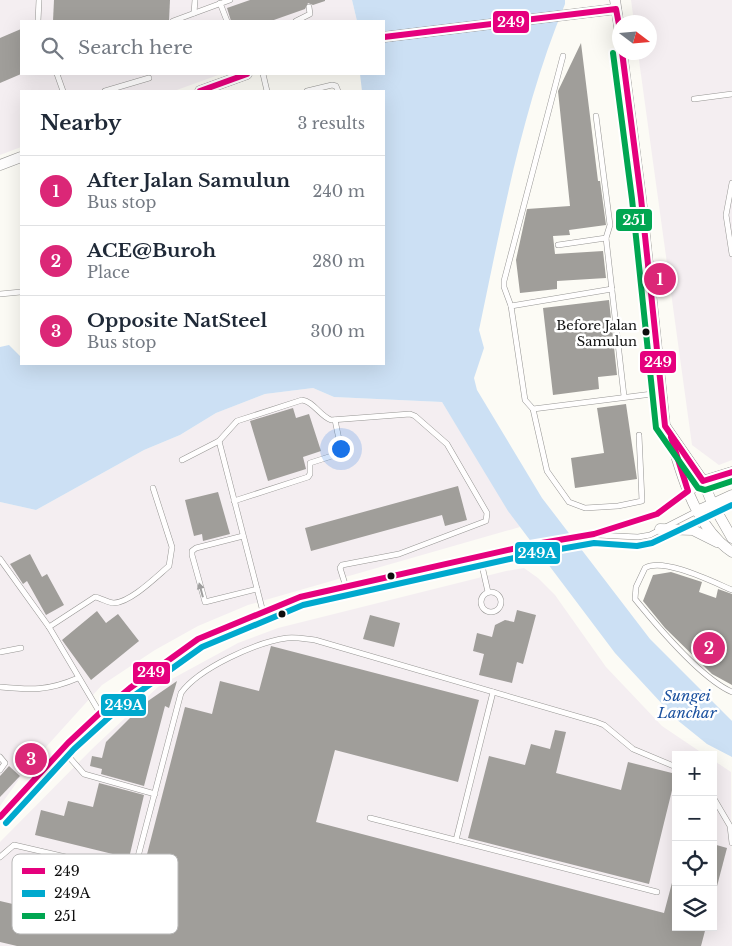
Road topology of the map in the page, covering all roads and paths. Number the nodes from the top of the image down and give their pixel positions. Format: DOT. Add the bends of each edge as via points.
graph roads {
  1 [pos="39,0"];
  2 [pos="195,0"];
  3 [pos="230,0"];
  4 [pos="220,4"];
  5 [pos="616,5"];
  6 [pos="309,7"];
  7 [pos="194,13"];
  8 [pos="38,20"];
  9 [pos="176,20"];
  10 [pos="227,20"];
  11 [pos="298,20"];
  12 [pos="385,37"];
  13 [pos="562,56"];
  14 [pos="623,60"];
  15 [pos="57,75"];
  16 [pos="245,75"];
  17 [pos="263,75"];
  18 [pos="149,78"];
  19 [pos="213,89"];
  20 [pos="63,90"];
  21 [pos="108,90"];
  22 [pos="267,90"];
  23 [pos="312,90"];
  24 [pos="338,90"];
  25 [pos="732,94"];
  26 [pos="694,99"];
  27 [pos="596,116"];
  28 [pos="20,157"];
  29 [pos="0,165"];
  30 [pos="732,183"];
  31 [pos="606,238"];
  32 [pos="558,245"];
  33 [pos="732,254"];
  34 [pos="612,289"];
  35 [pos="20,292"];
  36 [pos="0,294"];
  37 [pos="511,306"];
  38 [pos="660,393"];
  39 [pos="624,396"];
  40 [pos="533,409"];
  41 [pos="335,420"];
  42 [pos="639,435"];
  43 [pos="671,436"];
  44 [pos="219,440"];
  45 [pos="182,460"];
  46 [pos="732,472"];
  47 [pos="703,481"];
  48 [pos="152,488"];
  49 [pos="688,491"];
  50 [pos="732,495"];
  51 [pos="234,500"];
  52 [pos="712,504"];
  53 [pos="697,511"];
  54 [pos="660,529"];
  55 [pos="594,534"];
  56 [pos="243,536"];
  57 [pos="732,538"];
  58 [pos="720,544"];
  59 [pos="732,552"];
  60 [pos="480,557"];
  61 [pos="0,559"];
  62 [pos="346,587"];
  63 [pos="257,589"];
  64 [pos="732,590"];
  65 [pos="488,592"];
  66 [pos="263,612"];
  67 [pos="48,627"];
  68 [pos="21,648"];
  69 [pos="0,652"];
  70 [pos="78,678"];
  71 [pos="0,687"];
  72 [pos="493,692"];
  73 [pos="732,692"];
  74 [pos="100,713"];
  75 [pos="62,749"];
  76 [pos="0,757"];
  77 [pos="672,765"];
  78 [pos="0,770"];
  79 [pos="154,794"];
  80 [pos="717,804"];
  81 [pos="1,813"];
  82 [pos="370,818"];
  83 [pos="456,840"];
  84 [pos="732,843"];
  85 [pos="53,854"];
  86 [pos="139,854"];
  87 [pos="0,857"];
  88 [pos="657,892"];
  1 -- 8 [label="lane"];
  2 -- 7 [label="lane"];
  3 -- 4 [label="lane"];
  4 -- 7 [label="lane"];
  4 -- 10 [label="lane"];
  5 -- 12 [label="street" via="572,14"];
  6 -- 11 [label="lane" via="310,14"];
  7 -- 9 [label="lane"];
  13 -- 37 [label="lane" via="504,281"];
  14 -- 38 [label="street" via="641,198"];
  15 -- 20 [label="lane"];
  16 -- 19 [label="street"];
  17 -- 22 [label="lane"];
  18 -- 21 [label="lane"];
  23 -- 24 [label="lane" via="332,85"];
  25 -- 26 [label="lane"];
  27 -- 31 [label="lane" via="610,225"];
  28 -- 29 [label="street"];
  30 -- 33 [label="lane" via="726,215"];
  31 -- 32 [label="lane"];
  31 -- 34 [label="lane"];
  34 -- 37 [label="lane"];
  34 -- 39 [label="lane"];
  35 -- 36 [label="lane"];
  37 -- 40 [label="lane" via="525,400"];
  38 -- 39 [label="lane"];
  38 -- 43 [label="street" via="665,426"];
  39 -- 40 [label="lane"];
  40 -- 42 [label="lane" via="547,471 569,502 586,508 618,506 642,500"];
  41 -- 44 [label="lane" via="325,417 307,400 302,400 237,420"];
  41 -- 51 [label="lane" via="341,448 338,454 310,463 308,477"];
  41 -- 62 [label="lane" via="413,415 447,444 488,518 485,523 399,554 342,566"];
  43 -- 47 [label="street"];
  43 -- 49 [label="street"];
  44 -- 45 [label="lane"];
  44 -- 51 [label="lane"];
  46 -- 47 [label="street"];
  47 -- 49 [label="street"];
  47 -- 52 [label="street"];
  48 -- 67 [label="lane" via="172,547 169,566 145,587 121,601 112,603 95,597"];
  49 -- 53 [label="street"];
  49 -- 55 [label="lane" via="657,514"];
  50 -- 52 [label="street"];
  51 -- 56 [label="lane"];
  52 -- 53 [label="street"];
  52 -- 57 [label="street"];
  53 -- 54 [label="lane"];
  53 -- 58 [label="street"];
  54 -- 55 [label="lane" via="638,538"];
  54 -- 58 [label="street" via="693,530"];
  55 -- 60 [label="lane"];
  56 -- 63 [label="lane"];
  63 -- 56 [label="lane, one-way" via="205,602 192,556 196,548"];
  58 -- 59 [label="street"];
  60 -- 62 [label="lane"];
  60 -- 65 [label="lane"];
  61 -- 67 [label="lane"];
  62 -- 66 [label="lane" via="300,597"];
  63 -- 66 [label="lane"];
  64 -- 73 [label="lane" via="673,567 651,565 645,568 634,594 635,600 661,630 717,685"];
  65 -- 65 [label="lane" via="500,598 500,605 493,612 486,611 480,603"];
  66 -- 74 [label="lane" via="198,639"];
  67 -- 70 [label="lane"];
  68 -- 69 [label="lane"];
  70 -- 71 [label="lane" via="57,687 33,691"];
  70 -- 74 [label="lane"];
  72 -- 77 [label="lane" via="604,725 634,749"];
  72 -- 79 [label="lane" via="315,640 285,638 240,653 180,693"];
  72 -- 83 [label="lane"];
  74 -- 75 [label="lane"];
  75 -- 79 [label="lane" via="84,774"];
  75 -- 81 [label="lane"];
  76 -- 78 [label="lane" via="5,763"];
  79 -- 86 [label="lane"];
  80 -- 84 [label="lane" via="730,826"];
  82 -- 83 [label="lane"];
  83 -- 88 [label="lane"];
  85 -- 87 [label="lane" via="14,845"];
}
